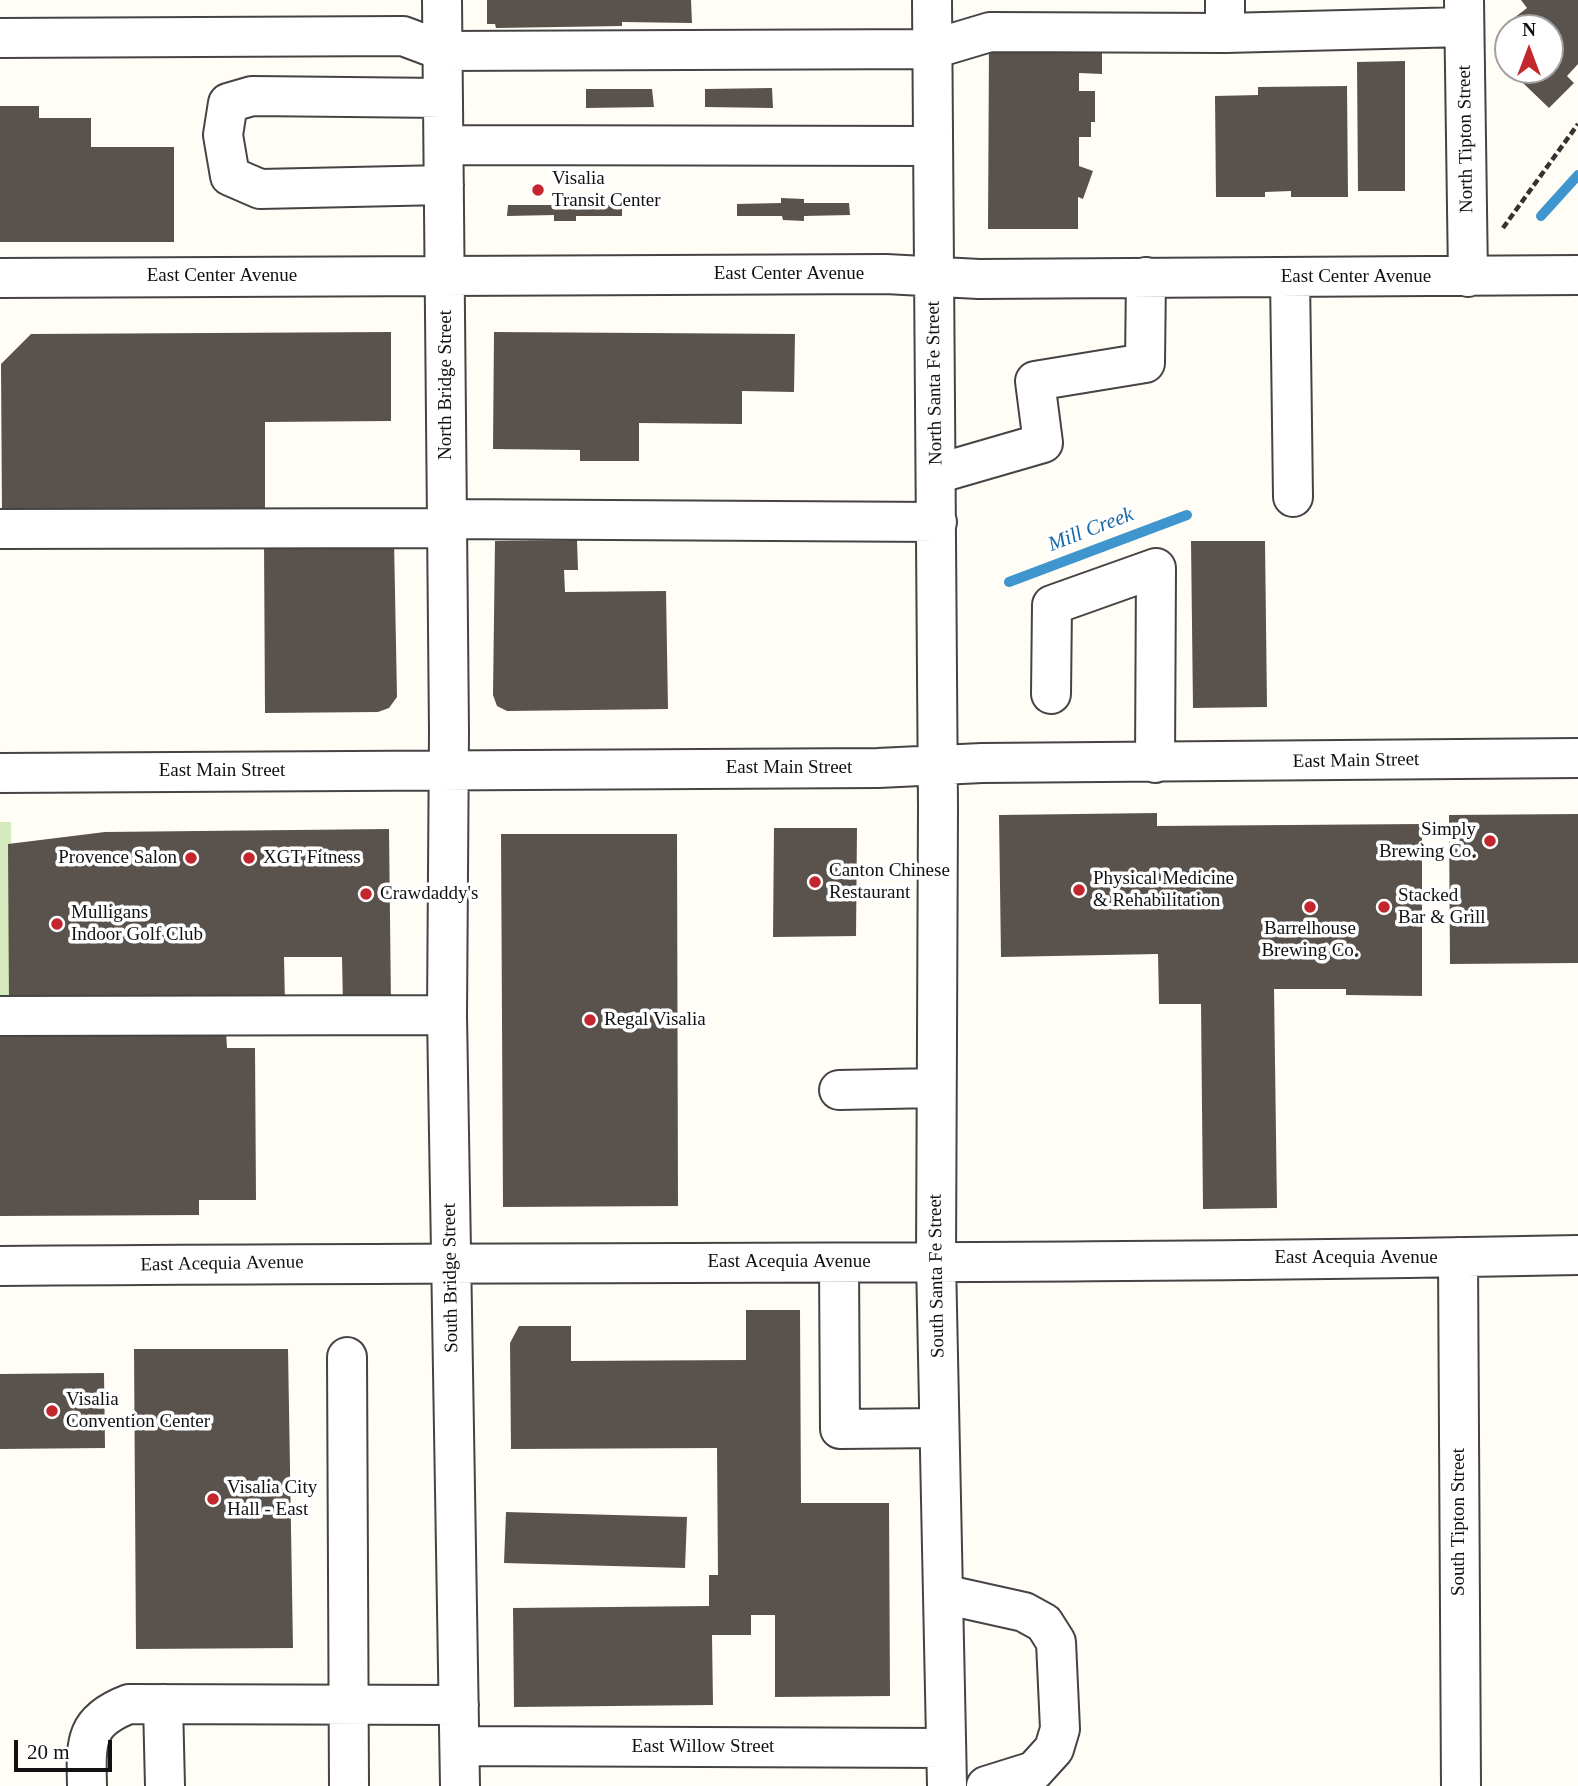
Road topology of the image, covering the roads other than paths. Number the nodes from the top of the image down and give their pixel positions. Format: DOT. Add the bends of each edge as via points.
graph roads {
  1 [pos="443,0"];
  2 [pos="932,0"];
  3 [pos="1464,13"];
  4 [pos="1225,17"];
  5 [pos="0,38"];
  6 [pos="933,49"];
  7 [pos="443,51"];
  8 [pos="443,98"];
  9 [pos="443,145"];
  10 [pos="932,146"];
  11 [pos="443,185"];
  12 [pos="445,275"];
  13 [pos="1578,275"];
  14 [pos="934,276"];
  15 [pos="1146,277"];
  16 [pos="1290,277"];
  17 [pos="1468,277"];
  18 [pos="0,278"];
  19 [pos="936,474"];
  20 [pos="1293,497"];
  21 [pos="937,522"];
  22 [pos="447,523"];
  23 [pos="0,529"];
  24 [pos="1051,694"];
  25 [pos="1578,758"];
  26 [pos="1154,763"];
  27 [pos="938,765"];
  28 [pos="449,770"];
  29 [pos="0,773"];
  30 [pos="447,1015"];
  31 [pos="0,1016"];
  32 [pos="935,1088"];
  33 [pos="839,1090"];
  34 [pos="1578,1255"];
  35 [pos="1458,1257"];
  36 [pos="451,1261"];
  37 [pos="936,1262"];
  38 [pos="839,1263"];
  39 [pos="0,1266"];
  40 [pos="347,1357"];
  41 [pos="939,1428"];
  42 [pos="943,1594"];
  43 [pos="163,1704"];
  44 [pos="348,1704"];
  45 [pos="459,1705"];
  46 [pos="460,1746"];
  47 [pos="946,1748"];
  48 [pos="87,1786"];
  49 [pos="164,1786"];
  50 [pos="349,1786"];
  51 [pos="460,1786"];
  52 [pos="947,1786"];
  53 [pos="986,1786"];
  54 [pos="1461,1786"];
  1 -- 7 [label="street, North Bridge Street"];
  2 -- 6 [label="street, North Santa Fe Street"];
  3 -- 4 [label="street"];
  3 -- 17 [label="street, North Tipton Street"];
  4 -- 6 [label="street" via="990,32"];
  5 -- 7 [label="street" via="403,36"];
  6 -- 7 [label="street"];
  6 -- 10 [label="street, North Santa Fe Street"];
  7 -- 8 [label="street, North Bridge Street"];
  8 -- 9 [label="street, North Bridge Street"];
  8 -- 11 [label="street" via="252,96 228,103 223,135 230,176 260,189"];
  9 -- 10 [label="street"];
  9 -- 11 [label="street, North Bridge Street"];
  10 -- 14 [label="street, North Santa Fe Street"];
  11 -- 12 [label="street, North Bridge Street"];
  12 -- 14 [label="street, East Center Avenue"];
  12 -- 18 [label="street, East Center Avenue"];
  12 -- 22 [label="street, North Bridge Street"];
  13 -- 17 [label="street, East Center Avenue"];
  14 -- 15 [label="street, East Center Avenue"];
  14 -- 19 [label="street, North Santa Fe Street"];
  15 -- 16 [label="street, East Center Avenue"];
  15 -- 19 [label="street" via="1145,363 1035,381 1043,443"];
  16 -- 17 [label="street, East Center Avenue"];
  16 -- 20 [label="street"];
  19 -- 21 [label="street, North Santa Fe Street"];
  21 -- 22 [label="street"];
  21 -- 27 [label="street, North Santa Fe Street"];
  22 -- 23 [label="street"];
  22 -- 28 [label="street, North Bridge Street"];
  24 -- 26 [label="street" via="1052,605 1156,568"];
  25 -- 26 [label="street, East Main Street"];
  26 -- 27 [label="street, East Main Street"];
  27 -- 28 [label="street, East Main Street"];
  27 -- 32 [label="street, South Santa Fe Street"];
  28 -- 29 [label="street, East Main Street"];
  28 -- 30 [label="street, South Bridge Street"];
  30 -- 31 [label="street"];
  30 -- 36 [label="street, South Bridge Street"];
  32 -- 33 [label="street"];
  32 -- 37 [label="street, South Santa Fe Street"];
  34 -- 35 [label="street, East Acequia Avenue"];
  35 -- 37 [label="street, East Acequia Avenue"];
  35 -- 54 [label="street, South Tipton Street"];
  36 -- 38 [label="street, East Acequia Avenue"];
  36 -- 39 [label="street, East Acequia Avenue"];
  36 -- 45 [label="street, South Bridge Street"];
  37 -- 38 [label="street, East Acequia Avenue"];
  37 -- 41 [label="street, South Santa Fe Street"];
  38 -- 41 [label="street" via="840,1429"];
  40 -- 44 [label="street"];
  41 -- 42 [label="street, South Santa Fe Street"];
  42 -- 47 [label="street, South Santa Fe Street"];
  42 -- 53 [label="street" via="1024,1612 1044,1623 1056,1642 1060,1729 1054,1749 1034,1771"];
  43 -- 44 [label="street"];
  43 -- 48 [label="street" via="129,1704 109,1711 93,1726 86,1749"];
  43 -- 49 [label="street"];
  44 -- 45 [label="street"];
  44 -- 50 [label="street"];
  45 -- 46 [label="street, South Bridge Street"];
  46 -- 47 [label="street, East Willow Street"];
  46 -- 51 [label="street, South Bridge Street"];
  47 -- 52 [label="street, South Santa Fe Street"];
}
